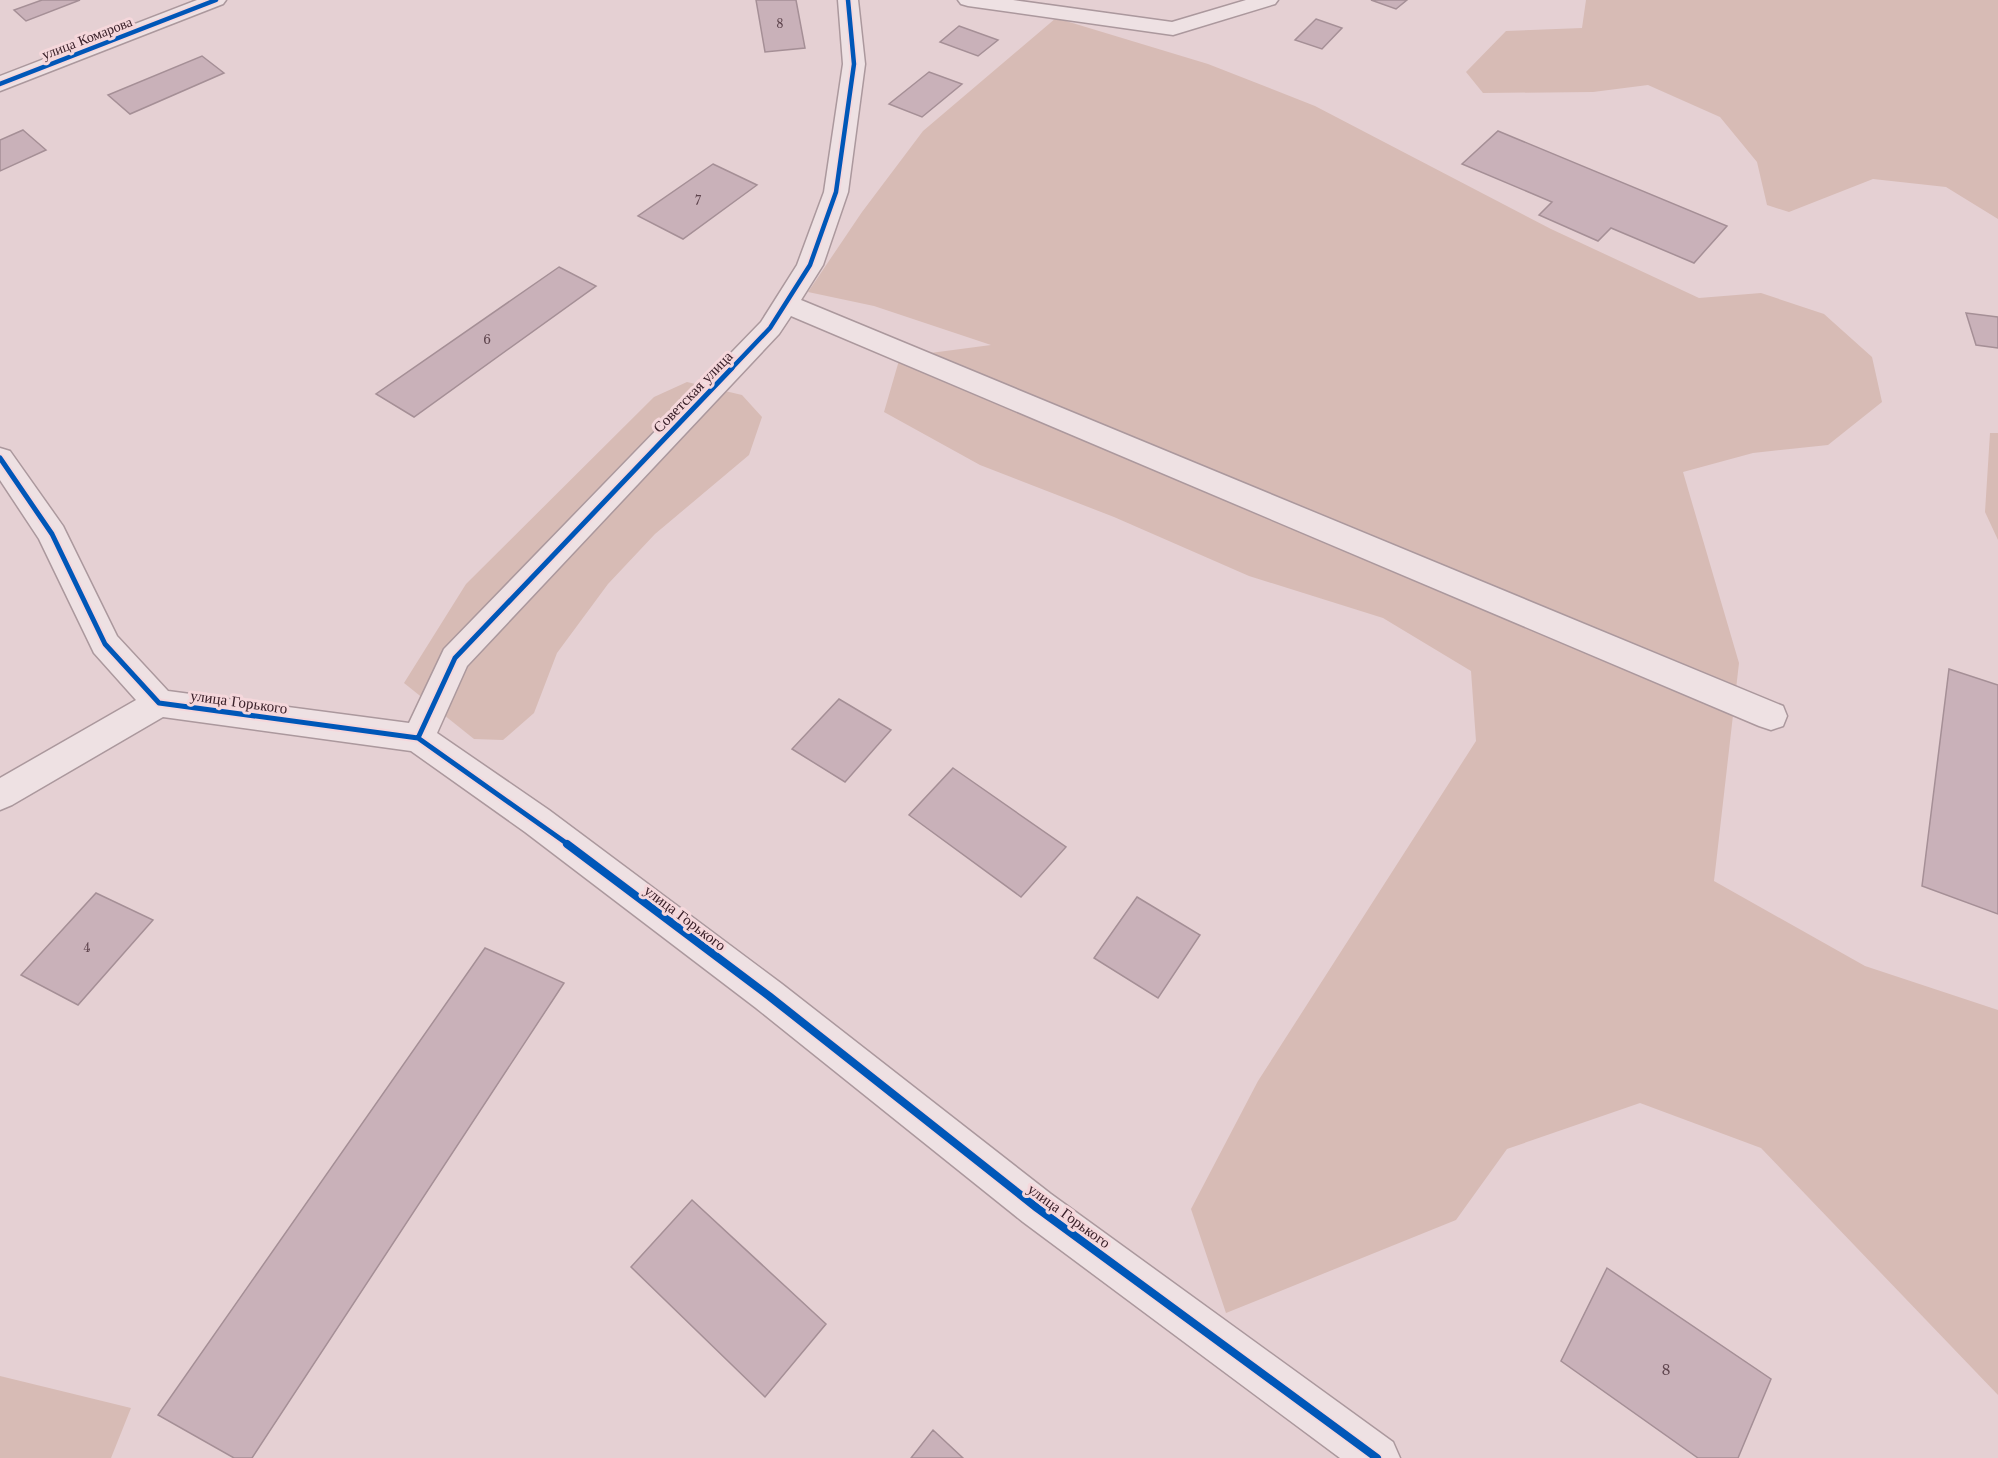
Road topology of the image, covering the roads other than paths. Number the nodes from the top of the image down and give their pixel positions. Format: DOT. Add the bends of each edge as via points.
graph roads {
  1 [pos="216,0"];
  2 [pos="848,0"];
  3 [pos="968,0"];
  4 [pos="1268,0"];
  5 [pos="0,84"];
  6 [pos="786,304"];
  7 [pos="0,458"];
  8 [pos="159,703"];
  9 [pos="1771,717"];
  10 [pos="418,738"];
  11 [pos="0,795"];
  12 [pos="1377,1458"];
  1 -- 5 [label="street, улица Комарова"];
  2 -- 6 [label="street, Советская улица" via="854,64 836,192 810,265"];
  3 -- 4 [label="street" via="1173,29"];
  6 -- 9 [label="street"];
  6 -- 10 [label="street, Советская улица" via="770,328 455,658"];
  7 -- 8 [label="street" via="52,534 105,644"];
  8 -- 10 [label="street, улица Горького"];
  8 -- 11 [label="street"];
  10 -- 12 [label="street, улица Горького" via="537,821 778,1004 1036,1208"];
}
